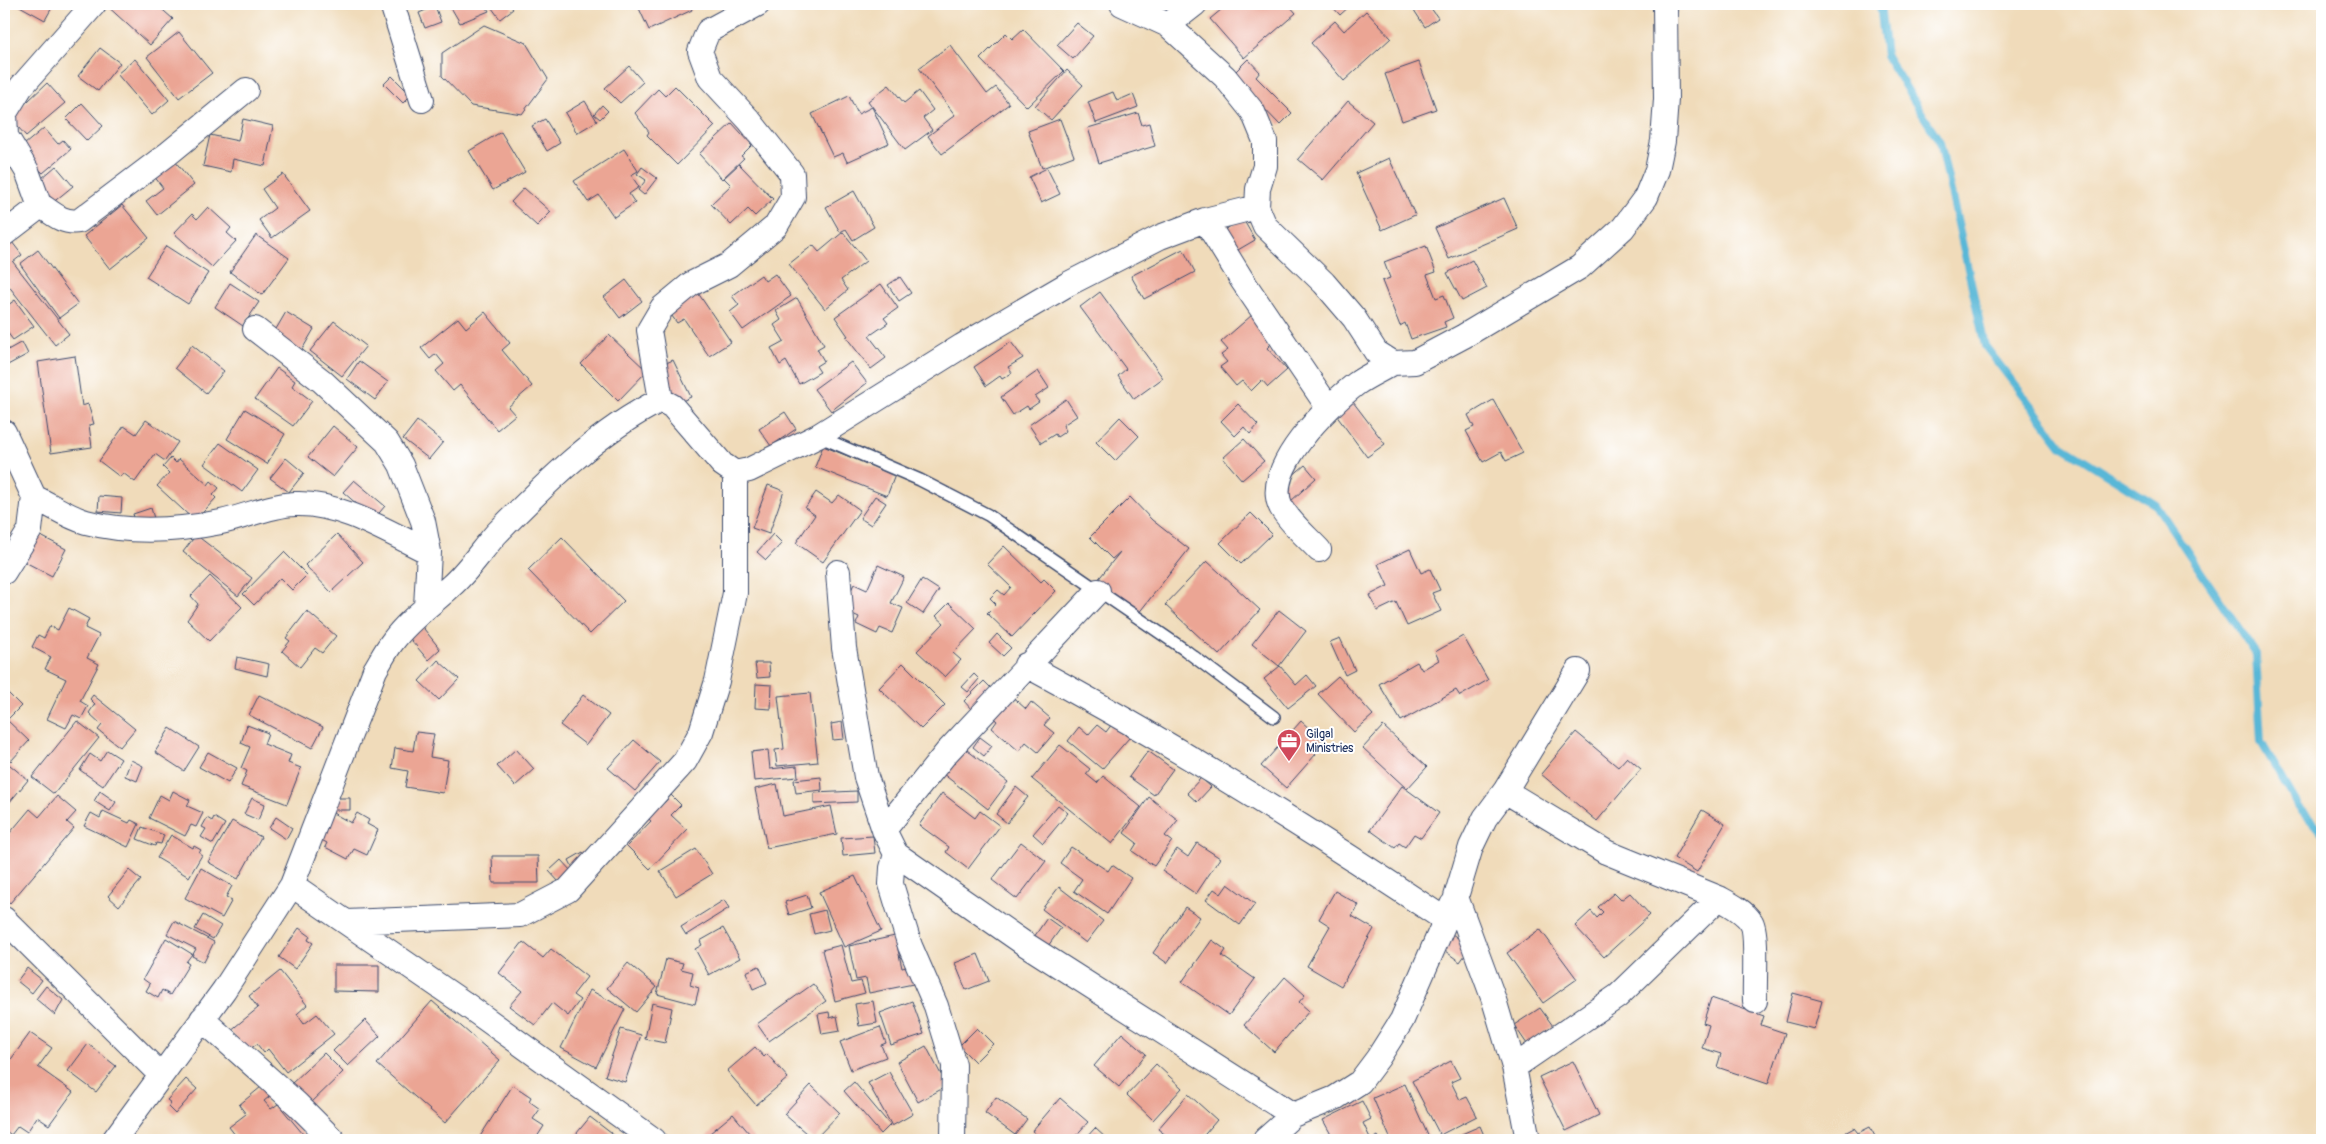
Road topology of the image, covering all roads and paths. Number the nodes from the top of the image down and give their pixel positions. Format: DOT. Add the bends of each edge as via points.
graph roads {
  1 [pos="94,4"];
  2 [pos="392,4"];
  3 [pos="758,4"];
  4 [pos="1122,4"];
  5 [pos="1195,4"];
  6 [pos="1664,4"];
  7 [pos="1168,26"];
  8 [pos="246,90"];
  9 [pos="422,100"];
  10 [pos="39,204"];
  11 [pos="1257,207"];
  12 [pos="1205,220"];
  13 [pos="4,234"];
  14 [pos="256,329"];
  15 [pos="1393,363"];
  16 [pos="661,400"];
  17 [pos="1328,407"];
  18 [pos="4,432"];
  19 [pos="818,436"];
  20 [pos="735,473"];
  21 [pos="34,497"];
  22 [pos="1319,550"];
  23 [pos="429,552"];
  24 [pos="4,572"];
  25 [pos="838,572"];
  26 [pos="1098,591"];
  27 [pos="426,606"];
  28 [pos="1026,666"];
  29 [pos="1578,671"];
  30 [pos="1274,717"];
  31 [pos="1505,791"];
  32 [pos="884,830"];
  33 [pos="896,854"];
  34 [pos="292,884"];
  35 [pos="1456,897"];
  36 [pos="1719,898"];
  37 [pos="4,919"];
  38 [pos="1444,919"];
  39 [pos="346,922"];
  40 [pos="1754,1001"];
  41 [pos="202,1019"];
  42 [pos="1514,1067"];
  43 [pos="161,1075"];
  44 [pos="1293,1116"];
  45 [pos="114,1140"];
  46 [pos="333,1140"];
  47 [pos="654,1140"];
  48 [pos="953,1140"];
  49 [pos="1265,1140"];
  50 [pos="1528,1140"];
  1 -- 10 [label="street" via="21,87 5,113 6,136 27,171"];
  2 -- 9 [label="street"];
  3 -- 16 [label="street" via="708,31 700,51 710,78 792,174 793,197 776,226 729,265 691,284 662,308 649,330"];
  4 -- 7 [label="street"];
  5 -- 7 [label="street"];
  6 -- 15 [label="street" via="1666,99 1663,141 1657,170 1646,197 1623,228 1580,267 1464,336 1415,362"];
  7 -- 11 [label="street" via="1225,77 1253,112 1265,141 1265,166"];
  8 -- 10 [label="street" via="79,221 69,223"];
  10 -- 13 [label="street"];
  11 -- 12 [label="street"];
  11 -- 15 [label="street" via="1266,226 1324,283 1354,318 1376,352"];
  12 -- 17 [label="street"];
  12 -- 19 [label="street" via="1160,237 1068,284"];
  14 -- 23 [label="street" via="322,381 387,442 402,466 423,520"];
  15 -- 17 [label="street" via="1358,383"];
  16 -- 20 [label="street" via="672,406 722,464"];
  16 -- 27 [label="street" via="604,437 560,473 496,535 452,586"];
  17 -- 22 [label="street" via="1296,446 1280,476 1277,490 1281,507"];
  18 -- 21 [label="street"];
  19 -- 20 [label="street" via="749,470"];
  19 -- 26 [label="lane" via="920,480 988,515"];
  20 -- 39 [label="street" via="735,593 717,681 701,732 685,761 568,890 520,915"];
  21 -- 23 [label="street" via="84,521 118,528 164,531 222,522 295,504 325,508"];
  21 -- 24 [label="street" via="30,530"];
  23 -- 27 [label="street"];
  25 -- 32 [label="street" via="844,648 866,778"];
  26 -- 28 [label="street"];
  26 -- 30 [label="lane" via="1185,650"];
  27 -- 34 [label="street" via="393,640 375,670"];
  28 -- 32 [label="street" via="947,752"];
  28 -- 38 [label="street" via="1221,775"];
  29 -- 31 [label="street"];
  31 -- 35 [label="street" via="1485,818 1471,847"];
  31 -- 36 [label="street" via="1606,852"];
  32 -- 33 [label="street"];
  33 -- 44 [label="street" via="1025,944"];
  33 -- 48 [label="street" via="891,884 954,1065"];
  34 -- 39 [label="street"];
  34 -- 41 [label="street"];
  35 -- 38 [label="street"];
  35 -- 42 [label="street" via="1494,1000"];
  36 -- 40 [label="street" via="1752,922"];
  36 -- 42 [label="street" via="1618,996"];
  37 -- 43 [label="street"];
  38 -- 44 [label="street" via="1402,1020 1360,1082 1335,1098"];
  39 -- 47 [label="street"];
  41 -- 43 [label="street"];
  41 -- 46 [label="street"];
  42 -- 50 [label="street"];
  43 -- 45 [label="street"];
  44 -- 49 [label="street"];
}
